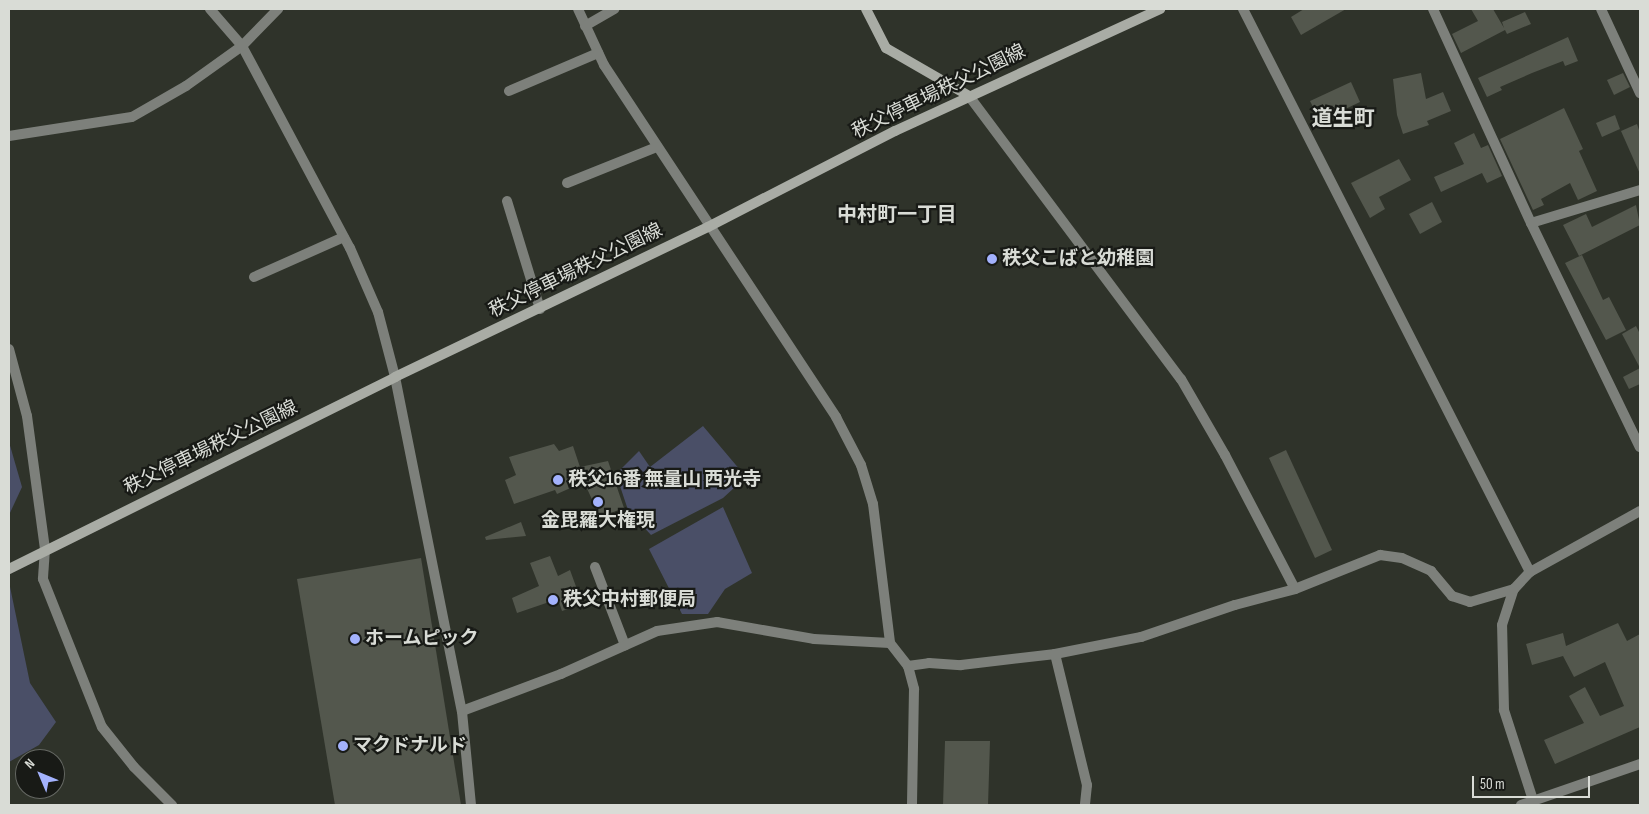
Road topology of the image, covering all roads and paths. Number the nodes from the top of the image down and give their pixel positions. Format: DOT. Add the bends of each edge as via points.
graph roads {
  1 [pos="210,9"];
  2 [pos="278,9"];
  3 [pos="578,9"];
  4 [pos="614,9"];
  5 [pos="866,9"];
  6 [pos="1160,9"];
  7 [pos="1242,9"];
  8 [pos="1433,9"];
  9 [pos="1601,9"];
  10 [pos="585,26"];
  11 [pos="242,46"];
  12 [pos="598,53"];
  13 [pos="510,91"];
  14 [pos="1640,94"];
  15 [pos="969,96"];
  16 [pos="9,136"];
  17 [pos="657,147"];
  18 [pos="567,183"];
  19 [pos="1640,190"];
  20 [pos="507,201"];
  21 [pos="1531,224"];
  22 [pos="708,227"];
  23 [pos="344,237"];
  24 [pos="254,277"];
  25 [pos="540,309"];
  26 [pos="9,349"];
  27 [pos="395,377"];
  28 [pos="1640,447"];
  29 [pos="1640,510"];
  30 [pos="45,549"];
  31 [pos="595,567"];
  32 [pos="9,569"];
  33 [pos="1530,572"];
  34 [pos="1514,588"];
  35 [pos="1295,589"];
  36 [pos="890,643"];
  37 [pos="625,645"];
  38 [pos="1055,654"];
  39 [pos="908,666"];
  40 [pos="462,712"];
  41 [pos="1640,764"];
  42 [pos="1540,801"];
  43 [pos="172,805"];
  44 [pos="471,805"];
  45 [pos="912,805"];
  46 [pos="1085,805"];
  47 [pos="1521,805"];
  1 -- 11 [label="street"];
  2 -- 11 [label="street"];
  3 -- 10 [label="street"];
  4 -- 10 [label="street"];
  5 -- 15 [label="main road" via="886,48"];
  6 -- 15 [label="main road, 秩父停車場秩父公園線"];
  7 -- 33 [label="street"];
  8 -- 21 [label="street"];
  9 -- 14 [label="street"];
  10 -- 12 [label="street"];
  11 -- 16 [label="street" via="186,86 132,117"];
  11 -- 23 [label="street"];
  12 -- 13 [label="street"];
  12 -- 17 [label="street"];
  15 -- 22 [label="main road, 秩父停車場秩父公園線"];
  15 -- 35 [label="street" via="1181,379"];
  17 -- 18 [label="street"];
  17 -- 22 [label="street"];
  19 -- 21 [label="street"];
  20 -- 25 [label="street"];
  21 -- 28 [label="street"];
  22 -- 25 [label="main road, 秩父停車場秩父公園線"];
  22 -- 36 [label="street" via="836,417 861,465 873,504"];
  23 -- 24 [label="street"];
  23 -- 27 [label="street" via="378,312"];
  25 -- 27 [label="main road, 秩父停車場秩父公園線"];
  26 -- 30 [label="street" via="27,416"];
  27 -- 30 [label="main road, 秩父停車場秩父公園線"];
  27 -- 40 [label="street"];
  29 -- 33 [label="street"];
  30 -- 32 [label="main road, 秩父停車場秩父公園線"];
  30 -- 43 [label="street" via="44,579 102,727 134,767"];
  31 -- 37 [label="street"];
  33 -- 34 [label="street"];
  34 -- 35 [label="street" via="1470,602 1452,596 1431,571 1402,558 1380,555"];
  34 -- 42 [label="street" via="1502,625 1504,710"];
  35 -- 38 [label="street" via="1235,605 1141,637"];
  36 -- 37 [label="street" via="814,638 717,622 669,627"];
  36 -- 39 [label="street"];
  37 -- 40 [label="street"];
  38 -- 39 [label="street"];
  38 -- 46 [label="street" via="1087,785"];
  39 -- 45 [label="street" via="914,689"];
  40 -- 44 [label="street"];
  41 -- 42 [label="street"];
  42 -- 47 [label="street"];
}
